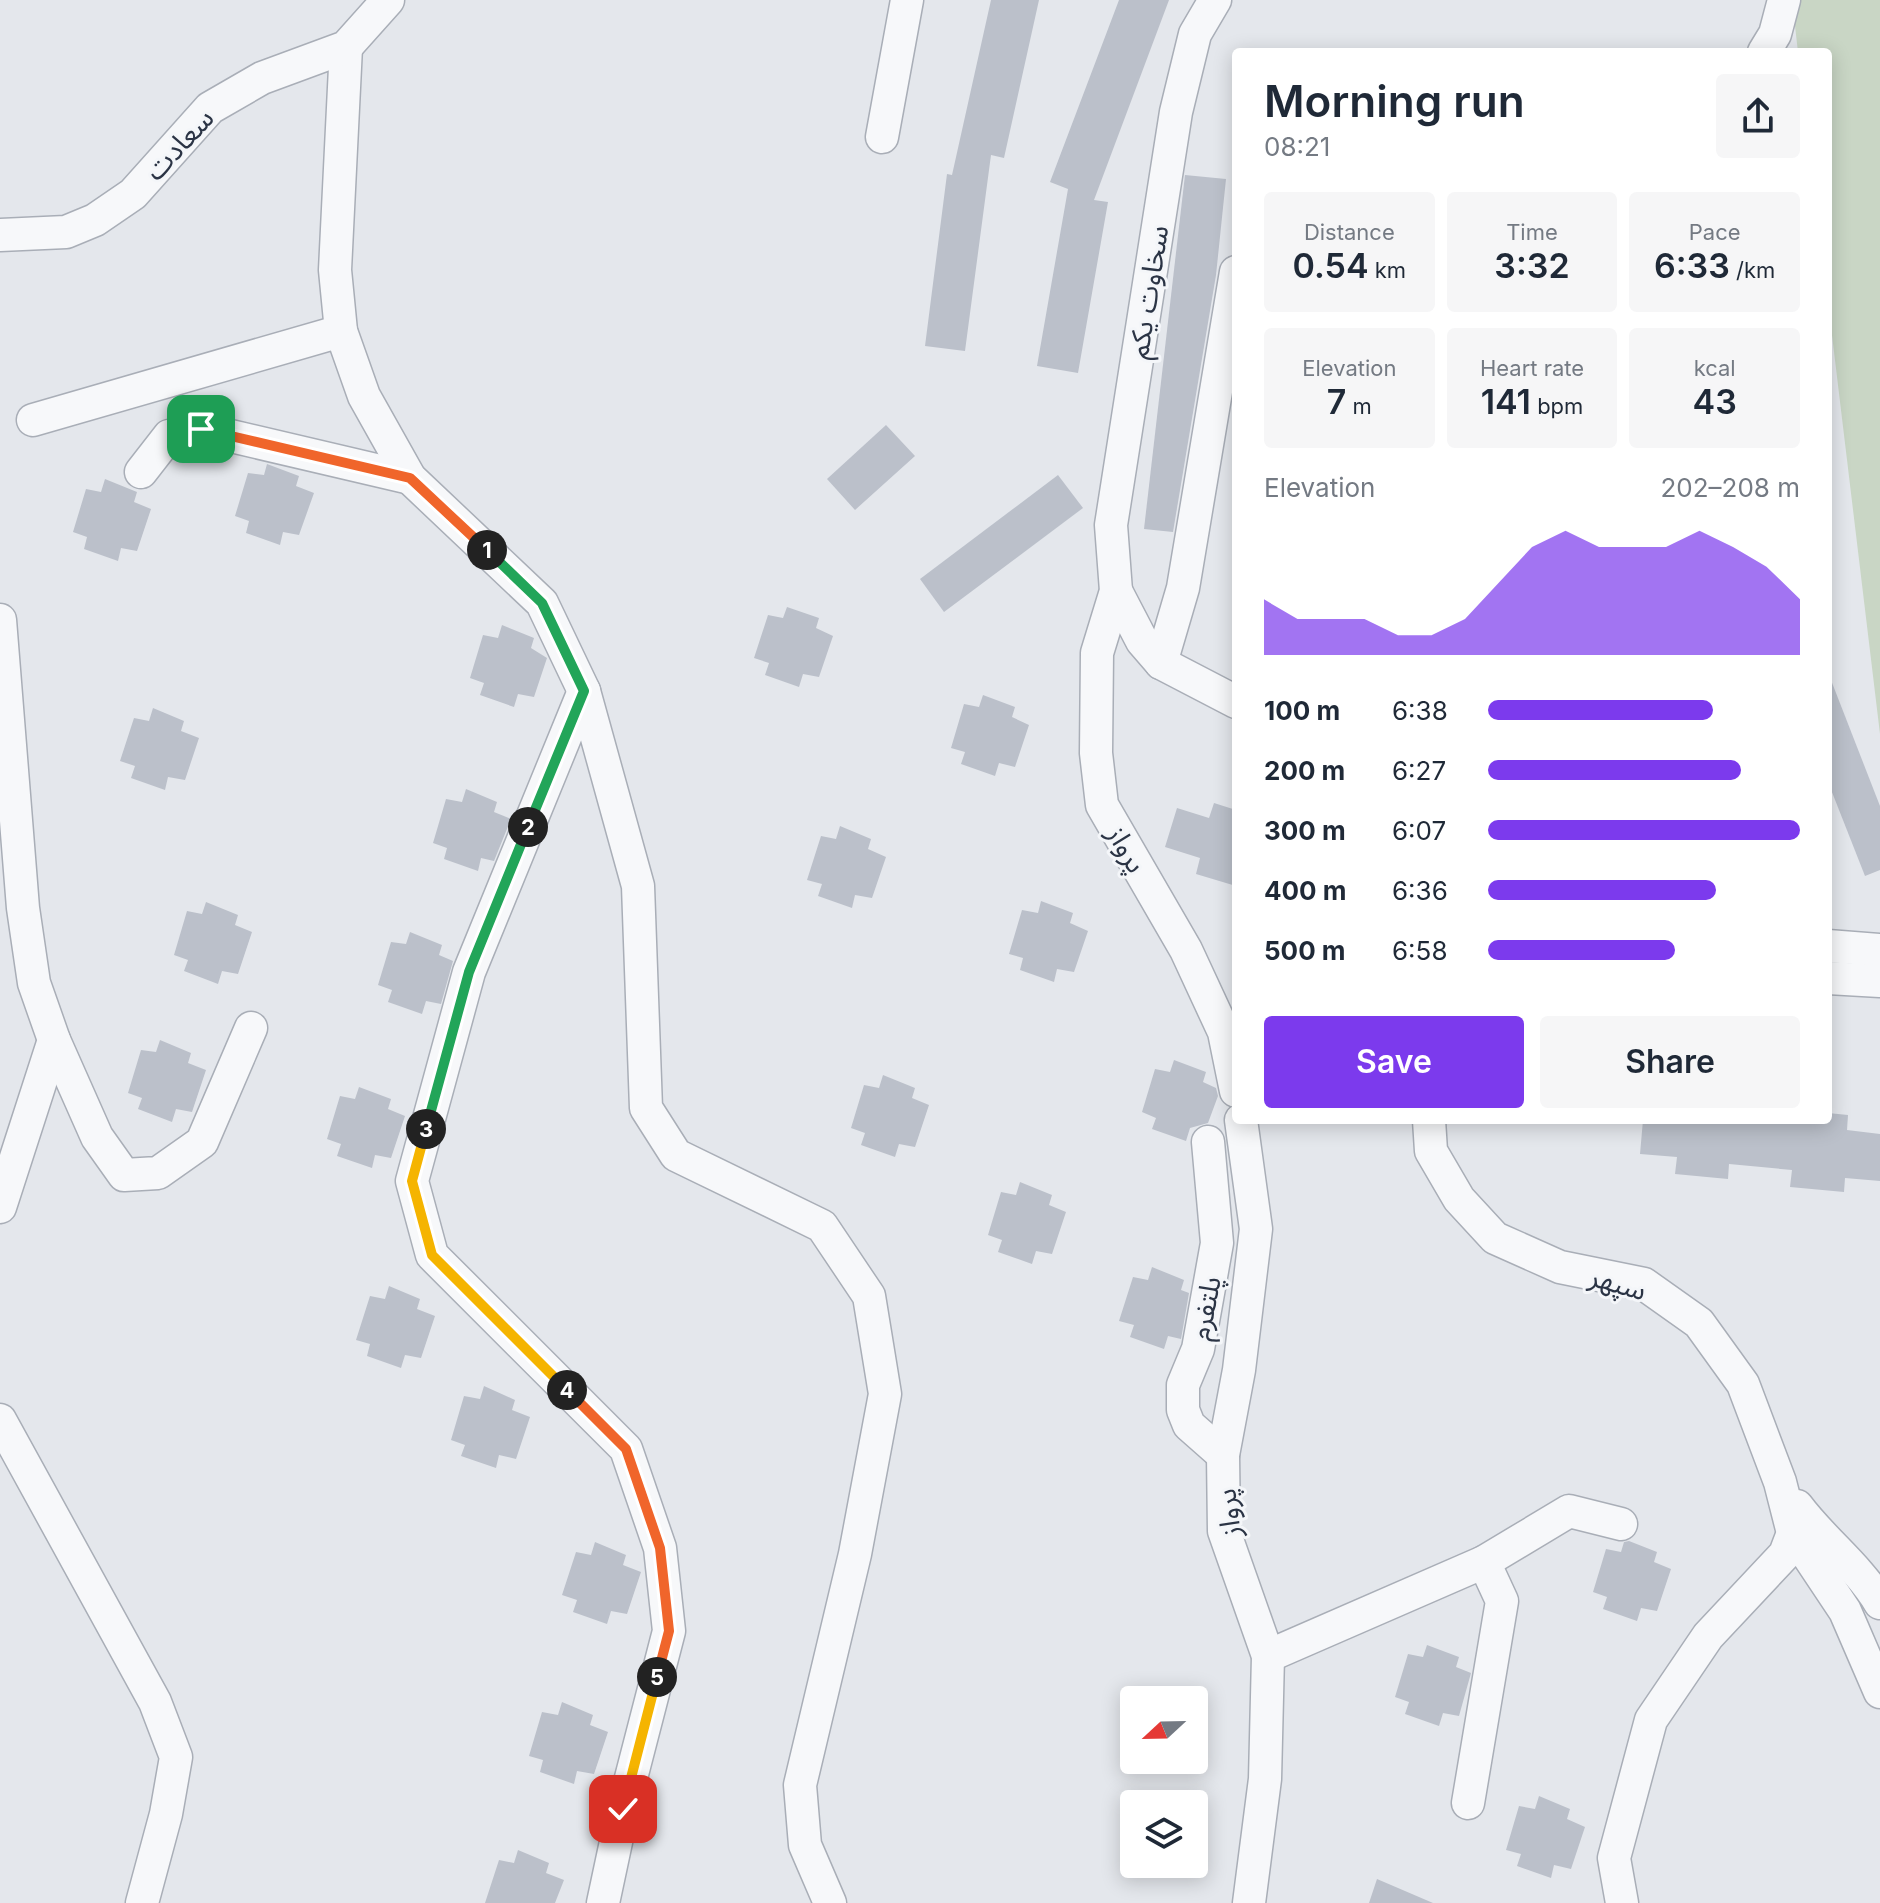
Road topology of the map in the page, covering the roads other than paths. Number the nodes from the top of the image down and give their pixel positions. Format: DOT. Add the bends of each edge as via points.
graph roads {
  1 [pos="388,0"];
  2 [pos="907,0"];
  3 [pos="1215,0"];
  4 [pos="1784,0"];
  5 [pos="346,47"];
  6 [pos="1766,48"];
  7 [pos="882,137"];
  8 [pos="0,235"];
  9 [pos="1232,296"];
  10 [pos="341,331"];
  11 [pos="33,420"];
  12 [pos="141,472"];
  13 [pos="410,478"];
  14 [pos="1116,591"];
  15 [pos="0,620"];
  16 [pos="1161,663"];
  17 [pos="584,691"];
  18 [pos="1232,700"];
  19 [pos="1832,946"];
  20 [pos="1880,950"];
  21 [pos="1832,978"];
  22 [pos="1880,981"];
  23 [pos="251,1028"];
  24 [pos="54,1040"];
  25 [pos="1232,1071"];
  26 [pos="1242,1124"];
  27 [pos="1429,1124"];
  28 [pos="1208,1142"];
  29 [pos="0,1207"];
  30 [pos="0,1420"];
  31 [pos="1223,1455"];
  32 [pos="1780,1482"];
  33 [pos="1621,1524"];
  34 [pos="1793,1533"];
  35 [pos="1484,1562"];
  36 [pos="1880,1603"];
  37 [pos="1268,1656"];
  38 [pos="1880,1692"];
  39 [pos="1468,1803"];
  40 [pos="142,1903"];
  41 [pos="603,1903"];
  42 [pos="830,1903"];
  43 [pos="1249,1903"];
  44 [pos="1622,1903"];
  1 -- 5 [label="street, سعادت"];
  2 -- 7 [label="street"];
  3 -- 14 [label="street, سخاوت یکم" via="1195,34 1176,112 1111,525"];
  4 -- 6 [label="street"];
  5 -- 8 [label="street, سعادت" via="262,78 210,108 133,194 95,220 66,232"];
  5 -- 10 [label="street" via="335,270"];
  9 -- 16 [label="street" via="1186,573"];
  10 -- 11 [label="street"];
  10 -- 13 [label="street" via="364,396"];
  12 -- 13 [label="street" via="169,436 201,429"];
  13 -- 17 [label="street" via="542,603"];
  14 -- 16 [label="street" via="1142,641"];
  14 -- 25 [label="street, پرواز" via="1097,653 1096,753 1102,805 1192,964 1224,1032"];
  15 -- 24 [label="street" via="23,908 34,983"];
  16 -- 18 [label="street"];
  17 -- 41 [label="street" via="469,972 412,1181 432,1255 626,1449 660,1548 669,1631"];
  17 -- 42 [label="street" via="638,886 646,1108 676,1155 822,1226 869,1296 885,1394 855,1554 800,1785 805,1845"];
  19 -- 20 [label="street"];
  21 -- 22 [label="street"];
  23 -- 24 [label="street" via="202,1142 158,1173 124,1175 97,1137"];
  24 -- 29 [label="street"];
  26 -- 31 [label="street, پرواز" via="1256,1229"];
  27 -- 32 [label="street, سپهر" via="1431,1151 1459,1199 1495,1238 1560,1267 1644,1284 1699,1323 1743,1384"];
  28 -- 31 [label="street, پلتفرم" via="1217,1243 1198,1349 1183,1385 1183,1410 1189,1425"];
  30 -- 40 [label="street" via="155,1702 176,1757"];
  31 -- 37 [label="street, پرواز" via="1224,1531"];
  32 -- 34 [label="street, سپهر"];
  32 -- 36 [label="street, سپهر" via="1818,1533 1865,1577"];
  33 -- 35 [label="street" via="1569,1511"];
  34 -- 38 [label="street, سپهر" via="1845,1611"];
  34 -- 44 [label="street" via="1785,1554 1708,1636 1651,1720 1614,1858"];
  35 -- 37 [label="street"];
  35 -- 39 [label="street" via="1502,1601"];
  37 -- 43 [label="street, پرواز" via="1265,1779"];
}
